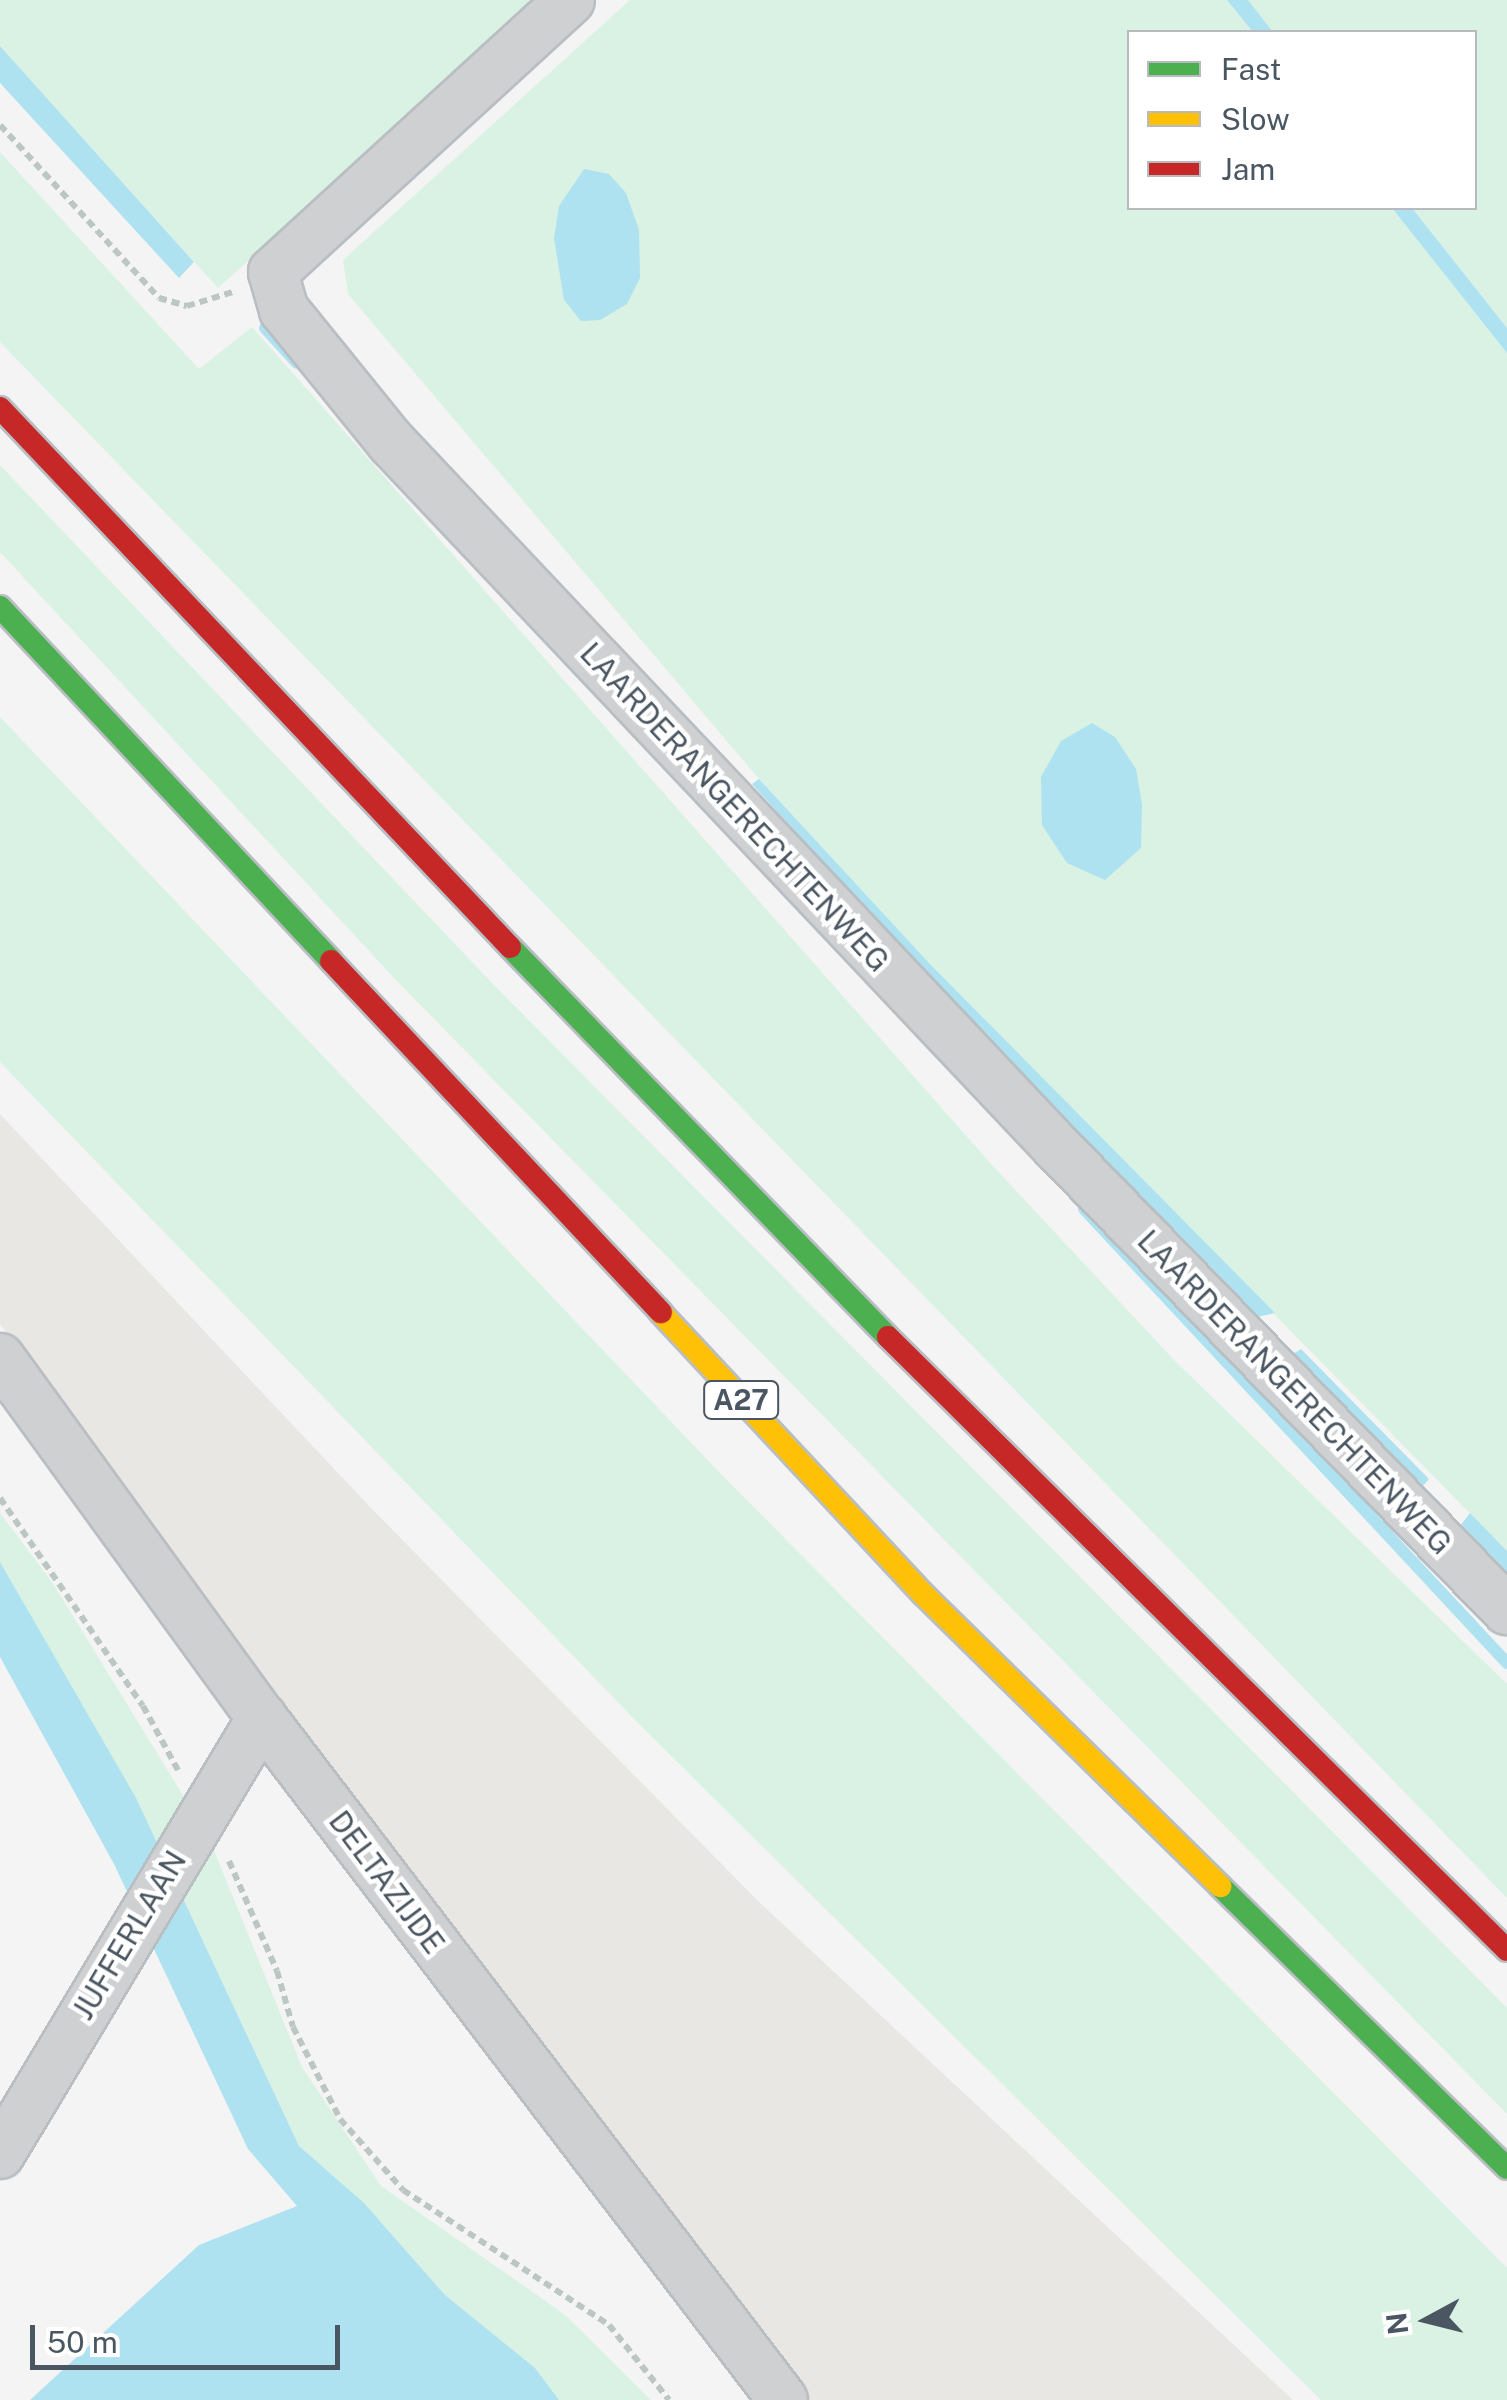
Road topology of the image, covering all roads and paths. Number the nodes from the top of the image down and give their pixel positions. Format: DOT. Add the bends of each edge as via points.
graph roads {
  1 [pos="570,0"];
  2 [pos="0,125"];
  3 [pos="273,272"];
  4 [pos="0,408"];
  5 [pos="0,608"];
  6 [pos="0,1358"];
  7 [pos="0,1498"];
  8 [pos="1507,1610"];
  9 [pos="262,1718"];
  10 [pos="199,1821"];
  11 [pos="1507,1950"];
  12 [pos="0,2154"];
  13 [pos="1507,2168"];
  14 [pos="669,2400"];
  15 [pos="783,2400"];
  1 -- 3 [label="street"];
  2 -- 3 [label="path" via="159,298 187,306 213,302"];
  3 -- 8 [label="street, LAARDERANGERECHTENWEG" via="284,310 391,442 1052,1142"];
  4 -- 11 [label="highway" via="660,1105 1062,1514"];
  5 -- 13 [label="highway, A27" via="924,1594"];
  6 -- 9 [label="street, DELTAZIJDE"];
  7 -- 10 [label="path" via="142,1706"];
  9 -- 10 [label="street, JUFFERLAAN"];
  9 -- 15 [label="street, DELTAZIJDE"];
  10 -- 12 [label="street, JUFFERLAAN"];
  10 -- 14 [label="path" via="237,1878 293,2027 340,2120 403,2190 609,2325"];
}
